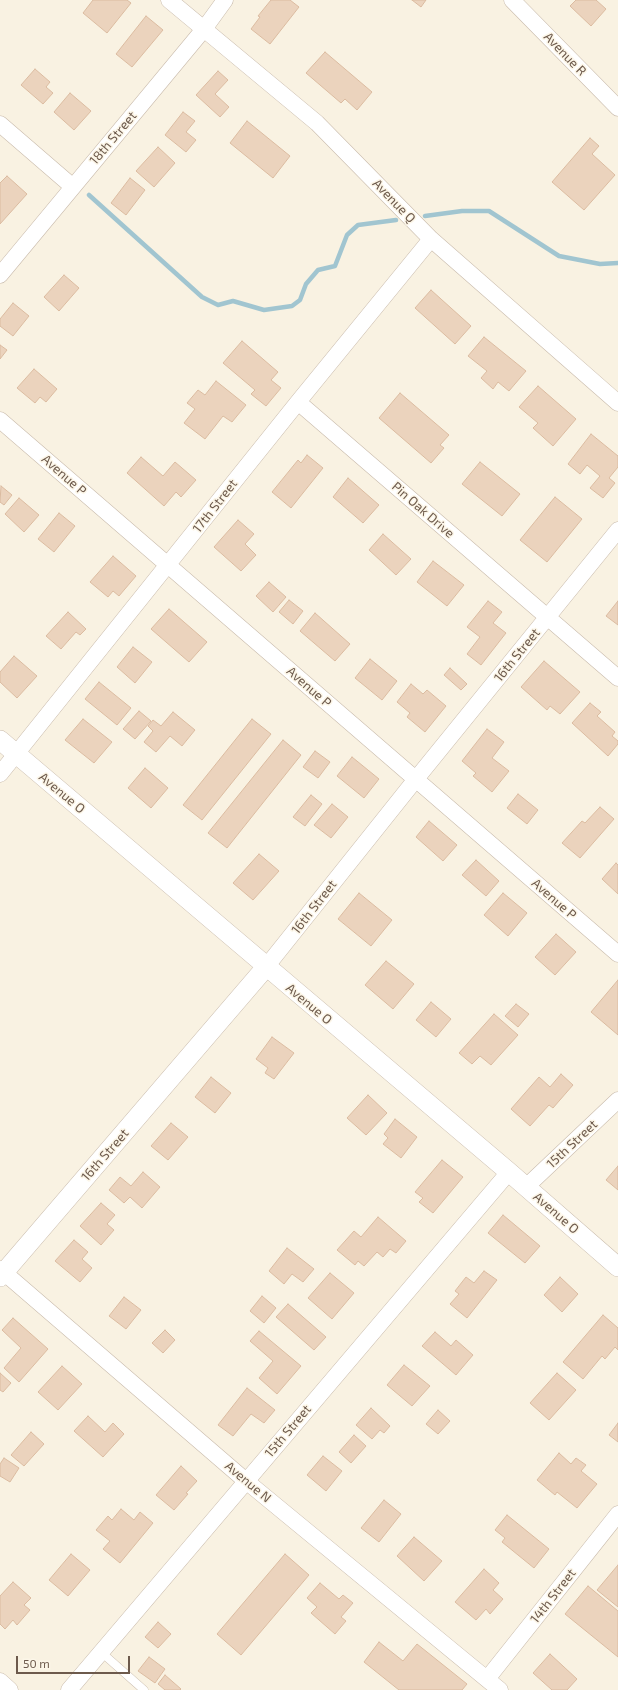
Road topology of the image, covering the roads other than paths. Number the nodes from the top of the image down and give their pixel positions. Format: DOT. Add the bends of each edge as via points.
graph roads {
  1 [pos="169,0"];
  2 [pos="225,0"];
  3 [pos="512,0"];
  4 [pos="204,29"];
  5 [pos="618,108"];
  6 [pos="0,124"];
  7 [pos="73,187"];
  8 [pos="431,239"];
  9 [pos="0,275"];
  10 [pos="298,402"];
  11 [pos="618,403"];
  12 [pos="0,420"];
  13 [pos="618,530"];
  14 [pos="168,565"];
  15 [pos="548,617"];
  16 [pos="618,678"];
  17 [pos="0,740"];
  18 [pos="16,754"];
  19 [pos="0,774"];
  20 [pos="416,779"];
  21 [pos="618,954"];
  22 [pos="266,967"];
  23 [pos="618,1100"];
  24 [pos="509,1172"];
  25 [pos="526,1187"];
  26 [pos="618,1267"];
  27 [pos="1,1273"];
  28 [pos="246,1481"];
  29 [pos="618,1514"];
  30 [pos="101,1652"];
  31 [pos="0,1682"];
  32 [pos="495,1686"];
  33 [pos="10,1690"];
  34 [pos="69,1690"];
  35 [pos="144,1690"];
  1 -- 4 [label="street, Avenue Q"];
  2 -- 4 [label="street, 18th Street"];
  3 -- 5 [label="street, Avenue R"];
  4 -- 7 [label="street, 18th Street"];
  4 -- 8 [label="street, Avenue Q" via="317,123"];
  6 -- 7 [label="street"];
  7 -- 9 [label="street, 18th Street"];
  8 -- 10 [label="street, 17th Street"];
  8 -- 11 [label="street, Avenue Q"];
  10 -- 14 [label="street, 17th Street"];
  10 -- 15 [label="street, Pin Oak Drive"];
  12 -- 14 [label="street, Avenue P"];
  13 -- 15 [label="street, 16th Street"];
  14 -- 18 [label="street, 17th Street"];
  14 -- 20 [label="street, Avenue P"];
  15 -- 16 [label="street, Pin Oak Drive"];
  15 -- 20 [label="street, 16th Street"];
  17 -- 18 [label="street, Avenue O"];
  18 -- 19 [label="street, 17th Street"];
  18 -- 22 [label="street, Avenue O"];
  20 -- 21 [label="street, Avenue P"];
  20 -- 22 [label="street, 16th Street"];
  22 -- 24 [label="street, Avenue O"];
  22 -- 27 [label="street, 16th Street"];
  23 -- 25 [label="street, 15th Street"];
  24 -- 25 [label="street, Avenue O"];
  24 -- 28 [label="street, 15th Street"];
  25 -- 26 [label="street, Avenue O"];
  27 -- 28 [label="street, Avenue N"];
  28 -- 30 [label="street, 15th Street"];
  28 -- 32 [label="street, Avenue N"];
  29 -- 32 [label="street, 14th Street"];
  30 -- 34 [label="street, 15th Street"];
  30 -- 35 [label="lane"];
  31 -- 33 [label="street"];
}
